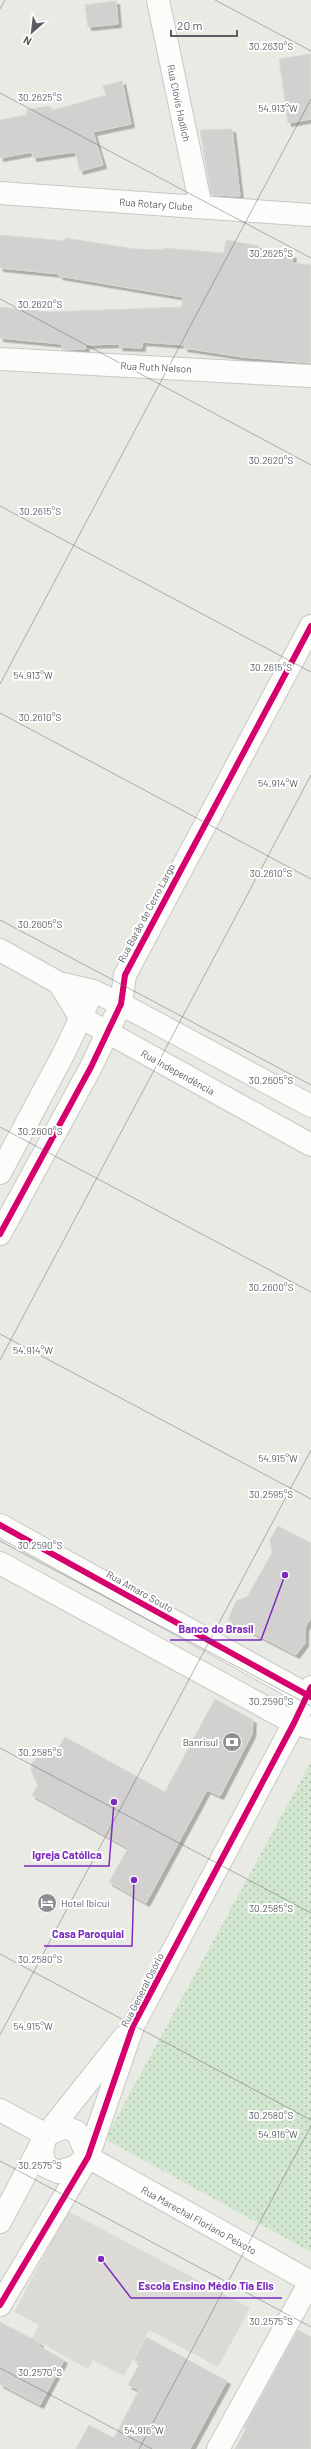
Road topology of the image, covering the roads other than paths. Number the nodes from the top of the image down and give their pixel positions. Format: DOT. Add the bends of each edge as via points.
graph roads {
  1 [pos="158,0"];
  2 [pos="0,193"];
  3 [pos="201,207"];
  4 [pos="311,215"];
  5 [pos="0,359"];
  6 [pos="311,376"];
  7 [pos="311,626"];
  8 [pos="0,950"];
  9 [pos="125,975"];
  10 [pos="59,983"];
  11 [pos="93,991"];
  12 [pos="121,1004"];
  13 [pos="80,1017"];
  14 [pos="106,1033"];
  15 [pos="41,1096"];
  16 [pos="311,1106"];
  17 [pos="67,1111"];
  18 [pos="311,1145"];
  19 [pos="0,1173"];
  20 [pos="0,1234"];
  21 [pos="0,1525"];
  22 [pos="0,1563"];
  23 [pos="310,1693"];
  24 [pos="303,1725"];
  25 [pos="133,2026"];
  26 [pos="0,2110"];
  27 [pos="46,2134"];
  28 [pos="88,2158"];
  29 [pos="0,2222"];
  30 [pos="311,2282"];
  31 [pos="0,2305"];
  32 [pos="218,2449"];
  1 -- 3 [label="street, Rua Clóvis Hadlich"];
  2 -- 3 [label="street, Rua Rotary Clube"];
  3 -- 4 [label="street, Rua Rotary Clube"];
  5 -- 6 [label="street, Rua Ruth Nelson"];
  7 -- 9 [label="street, Rua Barão de Cerro Largo"];
  8 -- 10 [label="street, Rua Independência"];
  9 -- 11 [label="street, Rua Barão de Cerro Largo"];
  9 -- 12 [label="street, Rua Barão de Cerro Largo"];
  10 -- 11 [label="street, Rua Independência"];
  10 -- 13 [label="street, Rua Independência"];
  11 -- 12 [label="street, Rua Independência"];
  11 -- 13 [label="street"];
  12 -- 14 [label="street, Rua Barão de Cerro Largo"];
  12 -- 16 [label="street, Rua Independência"];
  13 -- 14 [label="street, Rua Independência"];
  13 -- 15 [label="street"];
  14 -- 17 [label="street, Rua Barão de Cerro Largo"];
  14 -- 18 [label="street, Rua Independência"];
  15 -- 17 [label="street"];
  15 -- 19 [label="street"];
  17 -- 20 [label="street, Rua Barão de Cerro Largo"];
  21 -- 23 [label="street, Rua Amaro Souto"];
  22 -- 24 [label="street"];
  23 -- 24 [label="street, Rua General Osório"];
  24 -- 25 [label="street, Rua General Osório"];
  25 -- 27 [label="street, Rua General Osório"];
  25 -- 28 [label="street, Rua General Osório"];
  26 -- 27 [label="street"];
  27 -- 28 [label="street" via="65,2127 77,2132"];
  27 -- 28 [label="street" via="42,2151 45,2166 58,2172 74,2167"];
  27 -- 29 [label="street, Rua General Osório"];
  28 -- 30 [label="street, Rua Marechal Floriano Peixoto"];
  28 -- 31 [label="street, Rua General Osório"];
  30 -- 32 [label="street"];
}
